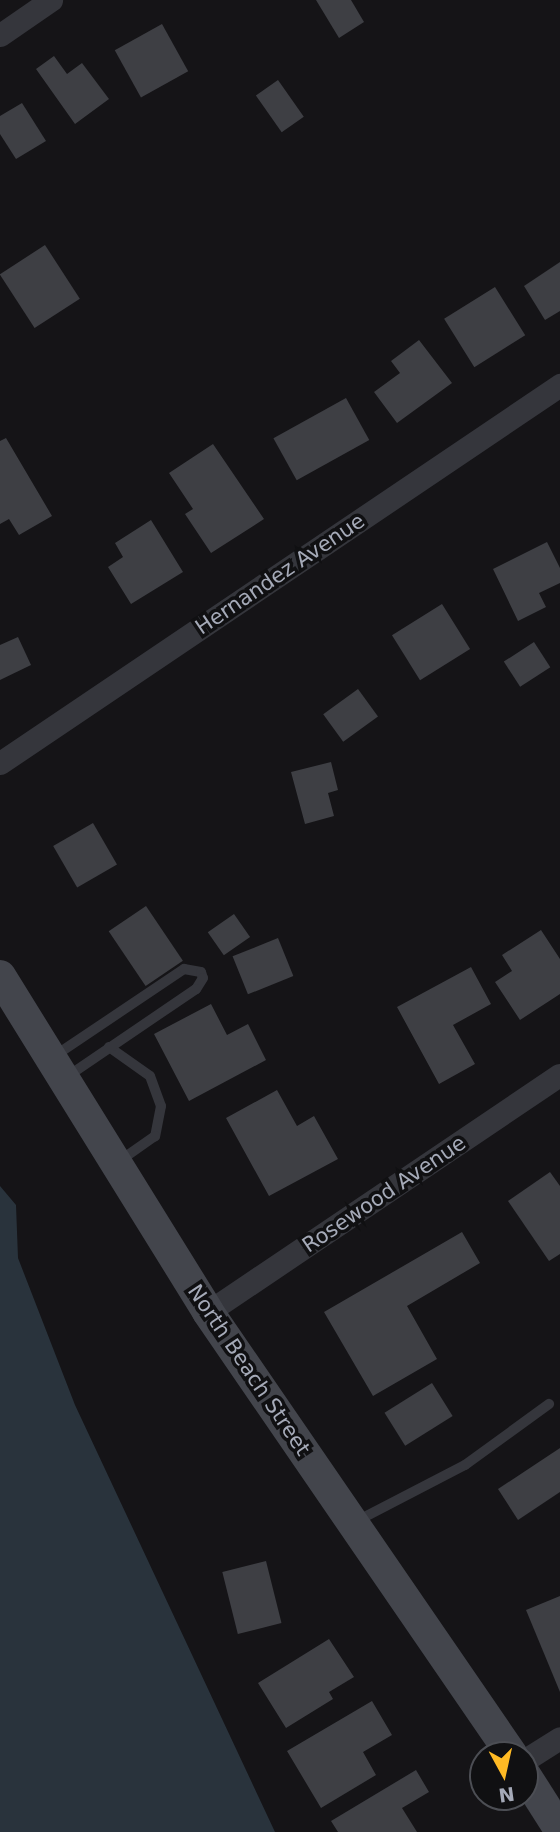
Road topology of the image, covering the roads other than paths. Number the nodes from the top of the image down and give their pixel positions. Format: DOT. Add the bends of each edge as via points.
graph roads {
  1 [pos="51,0"];
  2 [pos="0,35"];
  3 [pos="560,385"];
  4 [pos="0,763"];
  5 [pos="0,976"];
  6 [pos="109,1047"];
  7 [pos="57,1068"];
  8 [pos="560,1075"];
  9 [pos="116,1164"];
  10 [pos="208,1312"];
  11 [pos="549,1404"];
  12 [pos="352,1523"];
  13 [pos="560,1738"];
  14 [pos="502,1741"];
  15 [pos="539,1751"];
  16 [pos="539,1797"];
  17 [pos="560,1830"];
  1 -- 2 [label="street"];
  3 -- 4 [label="street, Hernandez Avenue"];
  5 -- 7 [label="street, North Beach Street"];
  6 -- 7 [label="lane"];
  6 -- 7 [label="lane" via="196,989 203,978 201,972 184,969"];
  6 -- 9 [label="lane" via="150,1076 161,1106 155,1136"];
  7 -- 9 [label="street, North Beach Street"];
  8 -- 10 [label="street, Rosewood Avenue"];
  9 -- 10 [label="street, North Beach Street"];
  10 -- 12 [label="street, North Beach Street"];
  11 -- 12 [label="lane" via="464,1465"];
  12 -- 14 [label="street, North Beach Street"];
  13 -- 15 [label="street"];
  16 -- 17 [label="street"];
}
